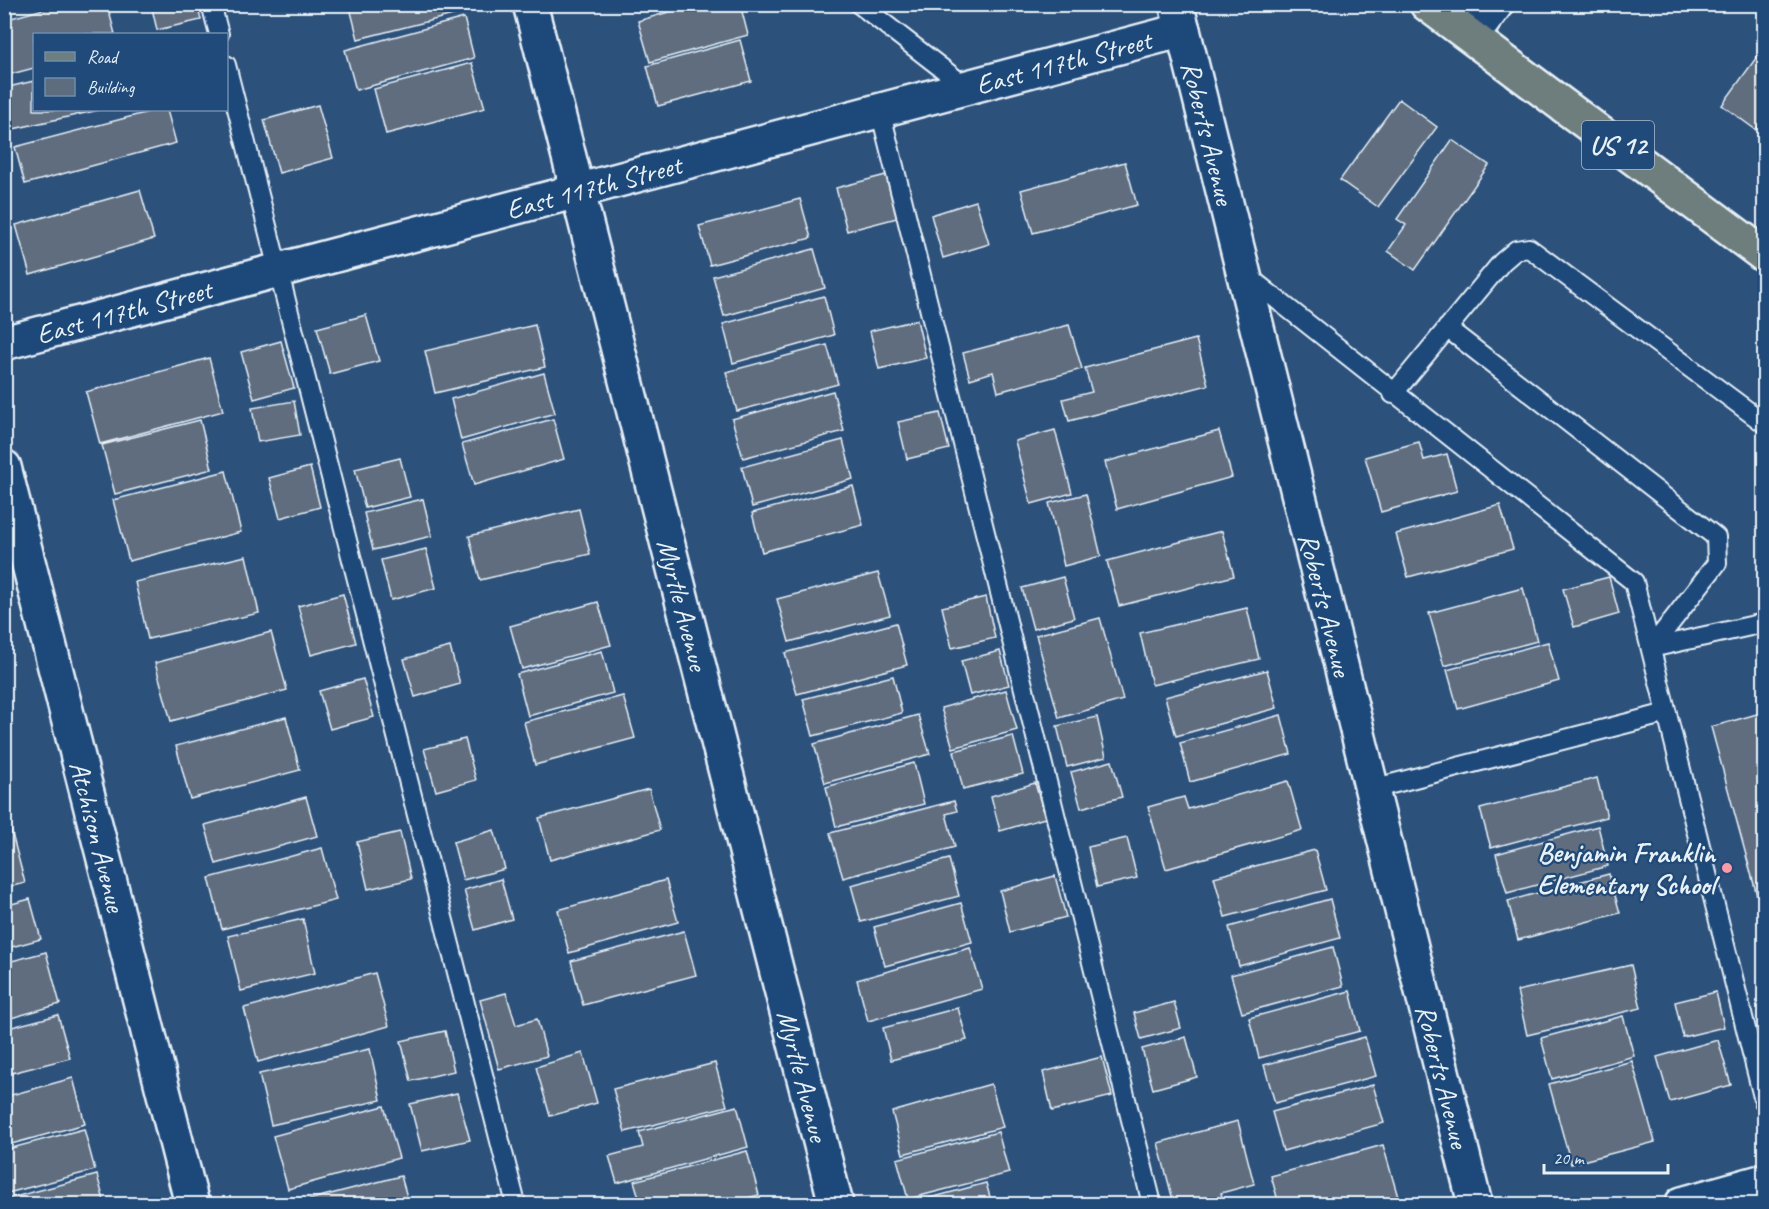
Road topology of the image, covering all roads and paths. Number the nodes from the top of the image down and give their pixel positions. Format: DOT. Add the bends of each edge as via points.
graph roads {
  1 [pos="211,4"];
  2 [pos="530,4"];
  3 [pos="860,4"];
  4 [pos="1427,4"];
  5 [pos="1496,4"];
  6 [pos="1179,17"];
  7 [pos="219,33"];
  8 [pos="1472,36"];
  9 [pos="228,73"];
  10 [pos="966,87"];
  11 [pos="880,110"];
  12 [pos="575,190"];
  13 [pos="1764,255"];
  14 [pos="278,270"];
  15 [pos="1243,273"];
  16 [pos="1447,328"];
  17 [pos="4,343"];
  18 [pos="1394,394"];
  19 [pos="1764,423"];
  20 [pos="4,467"];
  21 [pos="1764,623"];
  22 [pos="1651,648"];
  23 [pos="1667,713"];
  24 [pos="1372,789"];
  25 [pos="1764,1101"];
  26 [pos="1764,1181"];
  27 [pos="192,1204"];
  28 [pos="516,1204"];
  29 [pos="836,1204"];
  30 [pos="1152,1204"];
  31 [pos="1475,1204"];
  32 [pos="1682,1204"];
  1 -- 7 [label="lane"];
  2 -- 12 [label="street, Myrtle Avenue"];
  3 -- 10 [label="lane"];
  4 -- 8 [label="main road, US 12"];
  5 -- 8 [label="street"];
  6 -- 10 [label="street, East 117th Street"];
  6 -- 15 [label="street, Roberts Avenue"];
  8 -- 13 [label="main road, US 12"];
  9 -- 14 [label="lane"];
  10 -- 11 [label="street, East 117th Street"];
  11 -- 12 [label="street, East 117th Street"];
  11 -- 30 [label="lane"];
  12 -- 14 [label="street, East 117th Street"];
  12 -- 29 [label="street, Myrtle Avenue"];
  14 -- 17 [label="street, East 117th Street"];
  14 -- 28 [label="lane"];
  15 -- 18 [label="lane"];
  15 -- 24 [label="street, Roberts Avenue"];
  16 -- 18 [label="lane"];
  16 -- 19 [label="lane" via="1502,262 1516,250 1529,248"];
  16 -- 22 [label="lane" via="1716,537 1717,563"];
  18 -- 22 [label="lane" via="1634,582"];
  20 -- 27 [label="street, Atchison Avenue"];
  21 -- 22 [label="lane"];
  22 -- 23 [label="lane"];
  23 -- 24 [label="lane"];
  23 -- 25 [label="lane"];
  24 -- 31 [label="street, Roberts Avenue"];
  26 -- 32 [label="street"];
}
